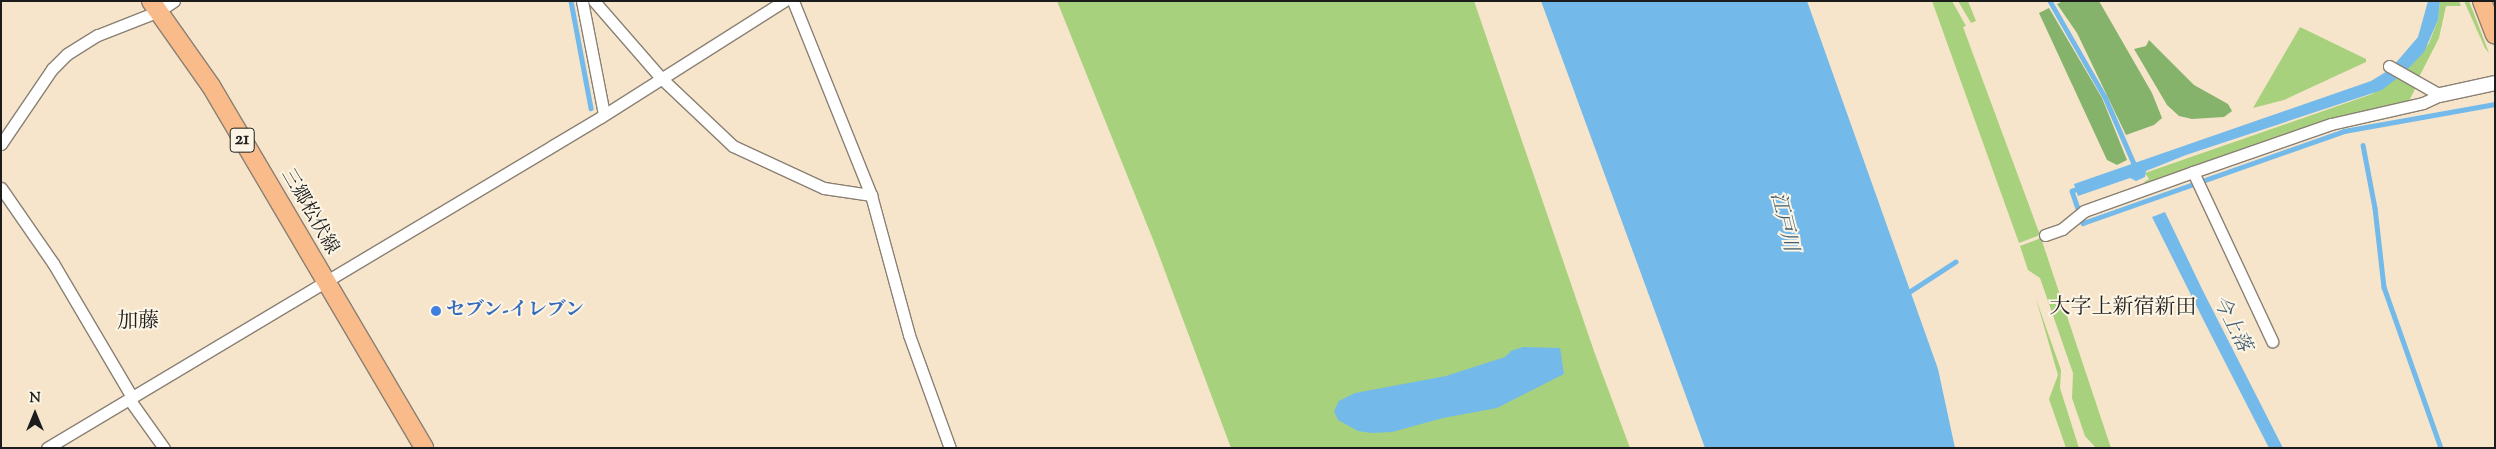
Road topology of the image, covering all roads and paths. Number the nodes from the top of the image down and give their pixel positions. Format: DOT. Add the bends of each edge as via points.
graph roads {
  1 [pos="174,1"];
  2 [pos="582,1"];
  3 [pos="594,1"];
  4 [pos="784,1"];
  5 [pos="793,1"];
  6 [pos="2482,1"];
  7 [pos="155,6"];
  8 [pos="2495,35"];
  9 [pos="2390,66"];
  10 [pos="660,77"];
  11 [pos="2495,83"];
  12 [pos="2440,95"];
  13 [pos="604,114"];
  14 [pos="1,144"];
  15 [pos="2194,174"];
  16 [pos="1,188"];
  17 [pos="871,195"];
  18 [pos="2045,235"];
  19 [pos="326,283"];
  20 [pos="2272,341"];
  21 [pos="130,398"];
  22 [pos="47,448"];
  23 [pos="164,448"];
  24 [pos="424,448"];
  25 [pos="950,448"];
  1 -- 7 [label="street"];
  2 -- 13 [label="street"];
  3 -- 10 [label="street"];
  4 -- 10 [label="street"];
  5 -- 17 [label="street"];
  6 -- 8 [label="main road"];
  7 -- 14 [label="street" via="98,34 67,54 52,69"];
  7 -- 19 [label="main road, 三郷松伏線 / 21" via="211,86"];
  9 -- 12 [label="street"];
  10 -- 13 [label="street"];
  10 -- 17 [label="street" via="733,146 824,188"];
  11 -- 12 [label="street"];
  12 -- 15 [label="street" via="2423,103 2331,124"];
  13 -- 19 [label="street"];
  15 -- 18 [label="street" via="2080,213 2062,229"];
  15 -- 20 [label="street"];
  16 -- 21 [label="street" via="54,263"];
  17 -- 25 [label="street" via="907,328"];
  19 -- 21 [label="street"];
  19 -- 24 [label="main road, 三郷松伏線 / 21"];
  21 -- 22 [label="street"];
  21 -- 23 [label="street"];
}
